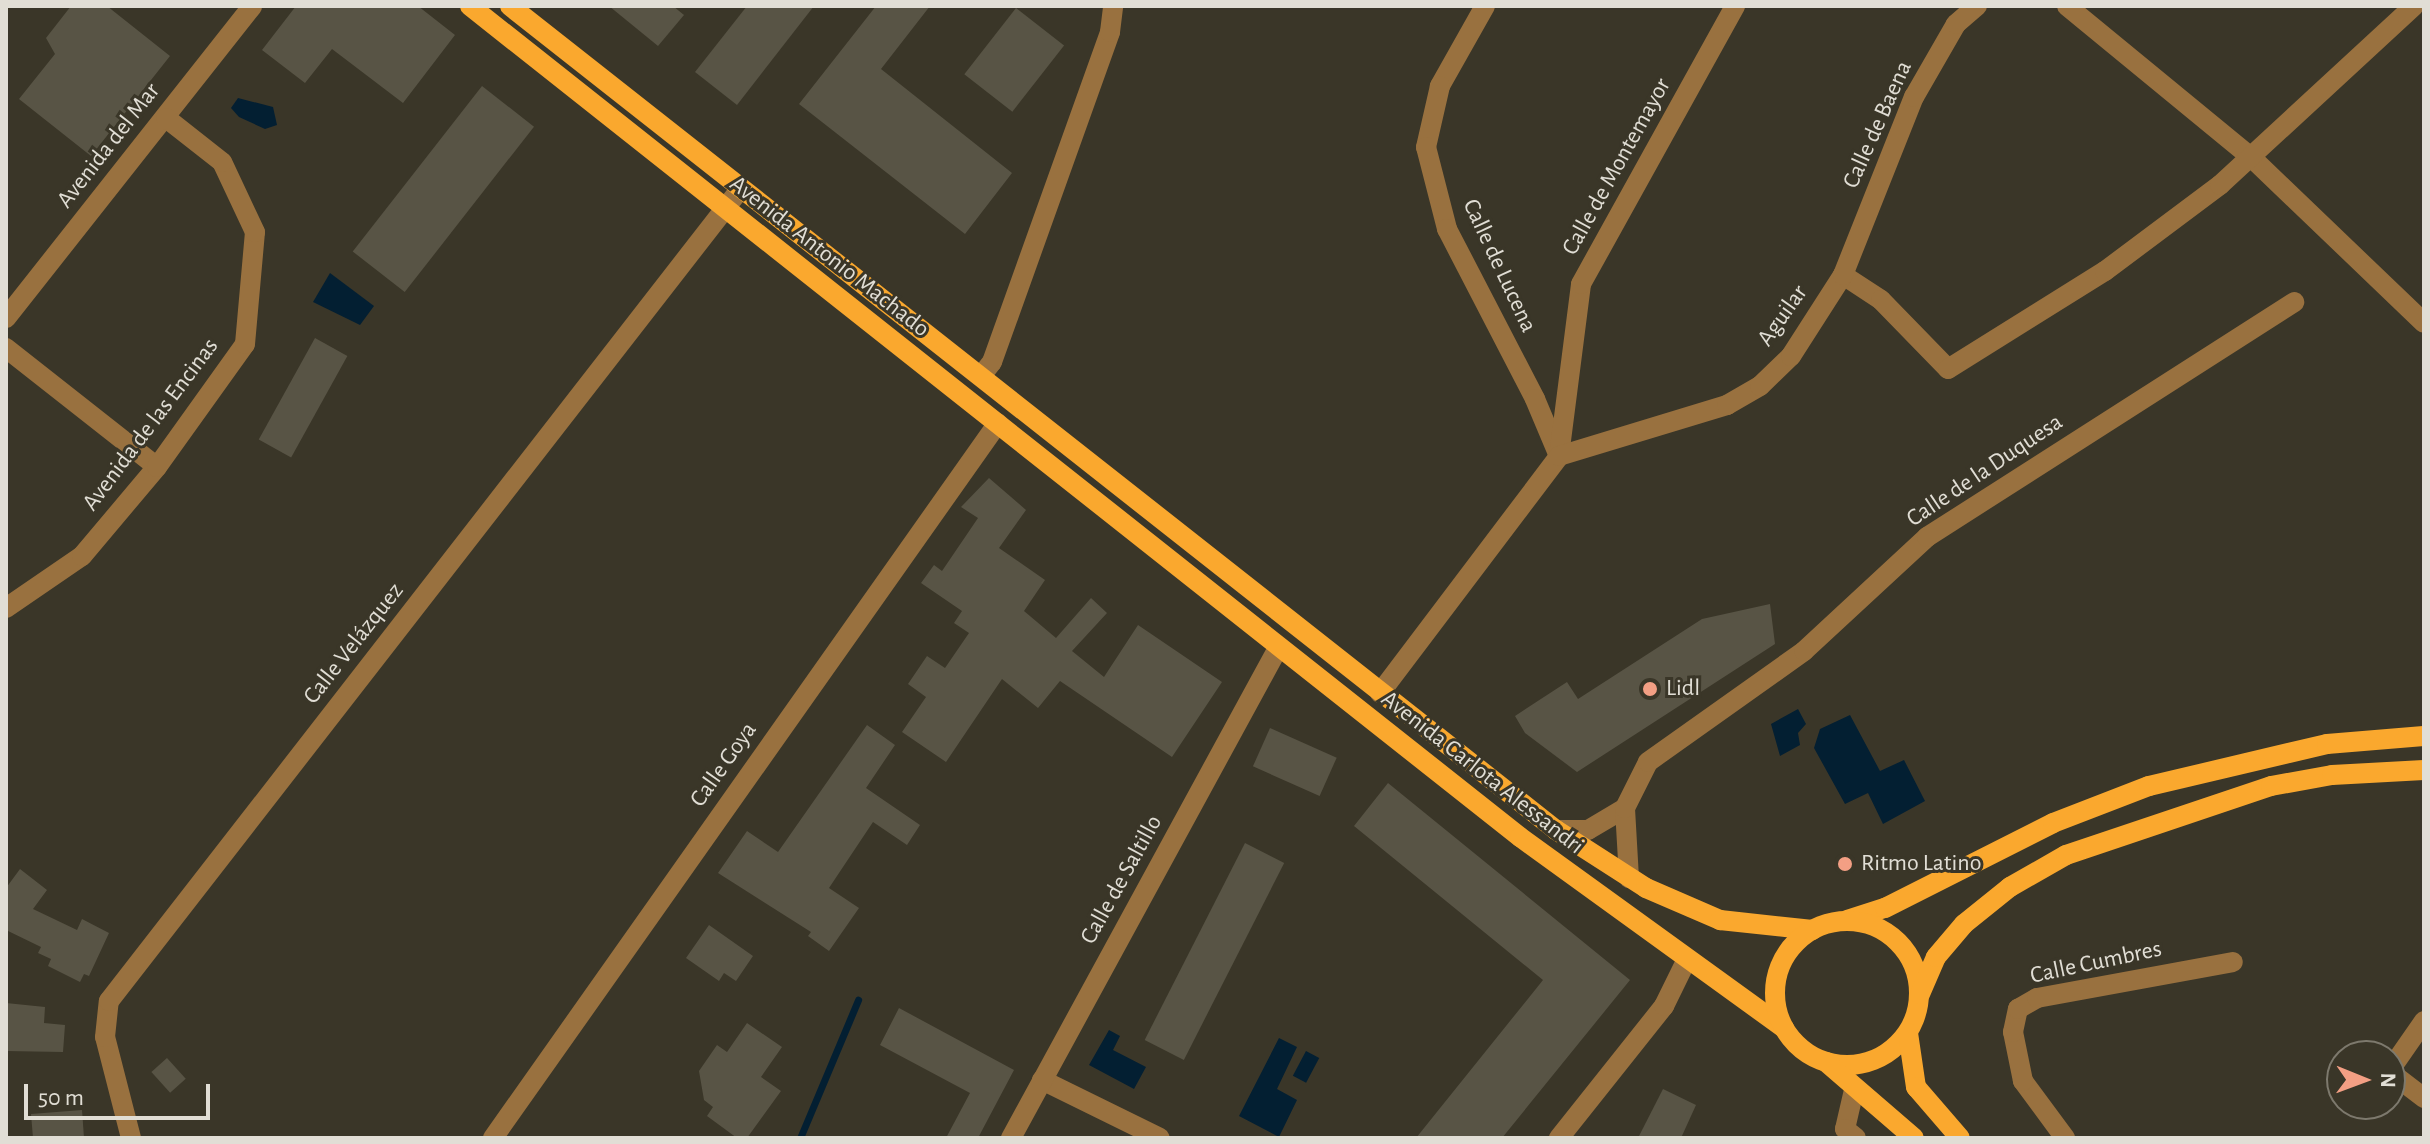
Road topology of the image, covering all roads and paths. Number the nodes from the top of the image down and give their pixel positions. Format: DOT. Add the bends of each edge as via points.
graph roads {
  1 [pos="252,6"];
  2 [pos="470,6"];
  3 [pos="509,6"];
  4 [pos="1113,6"];
  5 [pos="1485,6"];
  6 [pos="1735,6"];
  7 [pos="1977,6"];
  8 [pos="2067,6"];
  9 [pos="2414,6"];
  10 [pos="508,35"];
  11 [pos="166,118"];
  12 [pos="2252,158"];
  13 [pos="741,188"];
  14 [pos="725,208"];
  15 [pos="1843,275"];
  16 [pos="2294,302"];
  17 [pos="6,318"];
  18 [pos="2424,323"];
  19 [pos="6,348"];
  20 [pos="981,376"];
  21 [pos="998,423"];
  22 [pos="1559,456"];
  23 [pos="157,467"];
  24 [pos="1172,527"];
  25 [pos="1155,549"];
  26 [pos="6,608"];
  27 [pos="1278,648"];
  28 [pos="1380,693"];
  29 [pos="2424,736"];
  30 [pos="2424,770"];
  31 [pos="1625,808"];
  32 [pos="1556,830"];
  33 [pos="1629,878"];
  34 [pos="1847,920"];
  35 [pos="1812,930"];
  36 [pos="1687,959"];
  37 [pos="2233,962"];
  38 [pos="1920,994"];
  39 [pos="2424,1021"];
  40 [pos="1784,1028"];
  41 [pos="1908,1033"];
  42 [pos="2406,1047"];
  43 [pos="1826,1062"];
  44 [pos="1042,1080"];
  45 [pos="2406,1084"];
  46 [pos="1854,1090"];
  47 [pos="2424,1098"];
  48 [pos="131,1138"];
  49 [pos="493,1138"];
  50 [pos="1011,1138"];
  51 [pos="1160,1138"];
  52 [pos="1559,1138"];
  53 [pos="1856,1138"];
  54 [pos="1914,1138"];
  55 [pos="1960,1138"];
  56 [pos="2065,1138"];
  1 -- 11 [label="street, Avenida del Mar"];
  2 -- 10 [label="main road, Avenida Antonio Machado"];
  3 -- 10 [label="street"];
  3 -- 13 [label="main road, Avenida Antonio Machado"];
  4 -- 20 [label="street" via="1110,32 992,362"];
  5 -- 22 [label="street, Calle de Lucena" via="1440,86 1426,147 1447,229"];
  6 -- 22 [label="street, Calle de Montemayor" via="1581,284"];
  7 -- 15 [label="street, Calle de Baena" via="1956,24 1914,97"];
  8 -- 12 [label="street"];
  9 -- 12 [label="street" via="2277,127"];
  10 -- 14 [label="main road, Avenida Antonio Machado"];
  11 -- 17 [label="street, Avenida del Mar"];
  11 -- 23 [label="street, Avenida de las Encinas" via="222,162 255,232 245,344"];
  12 -- 15 [label="street" via="2105,271 1948,369 1881,300"];
  12 -- 18 [label="street"];
  13 -- 14 [label="street, Calle Velázquez"];
  13 -- 20 [label="main road, Avenida Antonio Machado"];
  14 -- 21 [label="main road, Avenida Antonio Machado"];
  14 -- 48 [label="street, Calle Velázquez" via="109,1001 105,1037"];
  15 -- 22 [label="street, Aguilar" via="1791,356 1760,386 1727,405"];
  16 -- 31 [label="street, Calle de la Duquesa" via="1927,537 1804,651 1648,762"];
  19 -- 23 [label="street"];
  20 -- 24 [label="main road, Avenida Antonio Machado"];
  21 -- 25 [label="main road, Avenida Antonio Machado"];
  21 -- 49 [label="street, Calle Goya"];
  22 -- 28 [label="street"];
  23 -- 26 [label="street, Avenida de las Encinas" via="82,556"];
  24 -- 28 [label="main road, Avenida Carlota Alessandri"];
  25 -- 27 [label="main road, Avenida Carlota Alessandri"];
  27 -- 36 [label="main road, Avenida Carlota Alessandri"];
  27 -- 44 [label="street, Calle de Saltillo"];
  28 -- 32 [label="main road, Avenida Carlota Alessandri"];
  29 -- 34 [label="main road" via="2327,744 2149,786 2053,823 1885,908"];
  30 -- 38 [label="main road" via="2332,775 2271,786 2066,855 2010,887 1964,924 1936,957"];
  31 -- 32 [label="street" via="1588,830"];
  31 -- 33 [label="street"];
  32 -- 33 [label="main road, Avenida Carlota Alessandri"];
  33 -- 35 [label="main road, Avenida Carlota Alessandri" via="1720,920"];
  34 -- 35 [label="main road"];
  34 -- 38 [label="main road" via="1870,924 1898,942 1917,971"];
  35 -- 40 [label="main road" via="1782,963 1776,984"];
  36 -- 40 [label="main road, Avenida Carlota Alessandri"];
  36 -- 52 [label="street" via="1664,1006"];
  37 -- 56 [label="street, Calle Cumbres" via="2037,998 2018,1009 2013,1032 2023,1081"];
  38 -- 41 [label="main road"];
  39 -- 42 [label="street"];
  40 -- 43 [label="main road" via="1795,1043"];
  41 -- 43 [label="main road" via="1872,1061"];
  41 -- 55 [label="main road" via="1916,1087"];
  43 -- 46 [label="main road"];
  44 -- 50 [label="street, Calle de Saltillo"];
  44 -- 51 [label="street"];
  45 -- 47 [label="street"];
  46 -- 53 [label="street" via="1845,1129"];
  46 -- 54 [label="main road"];
}
